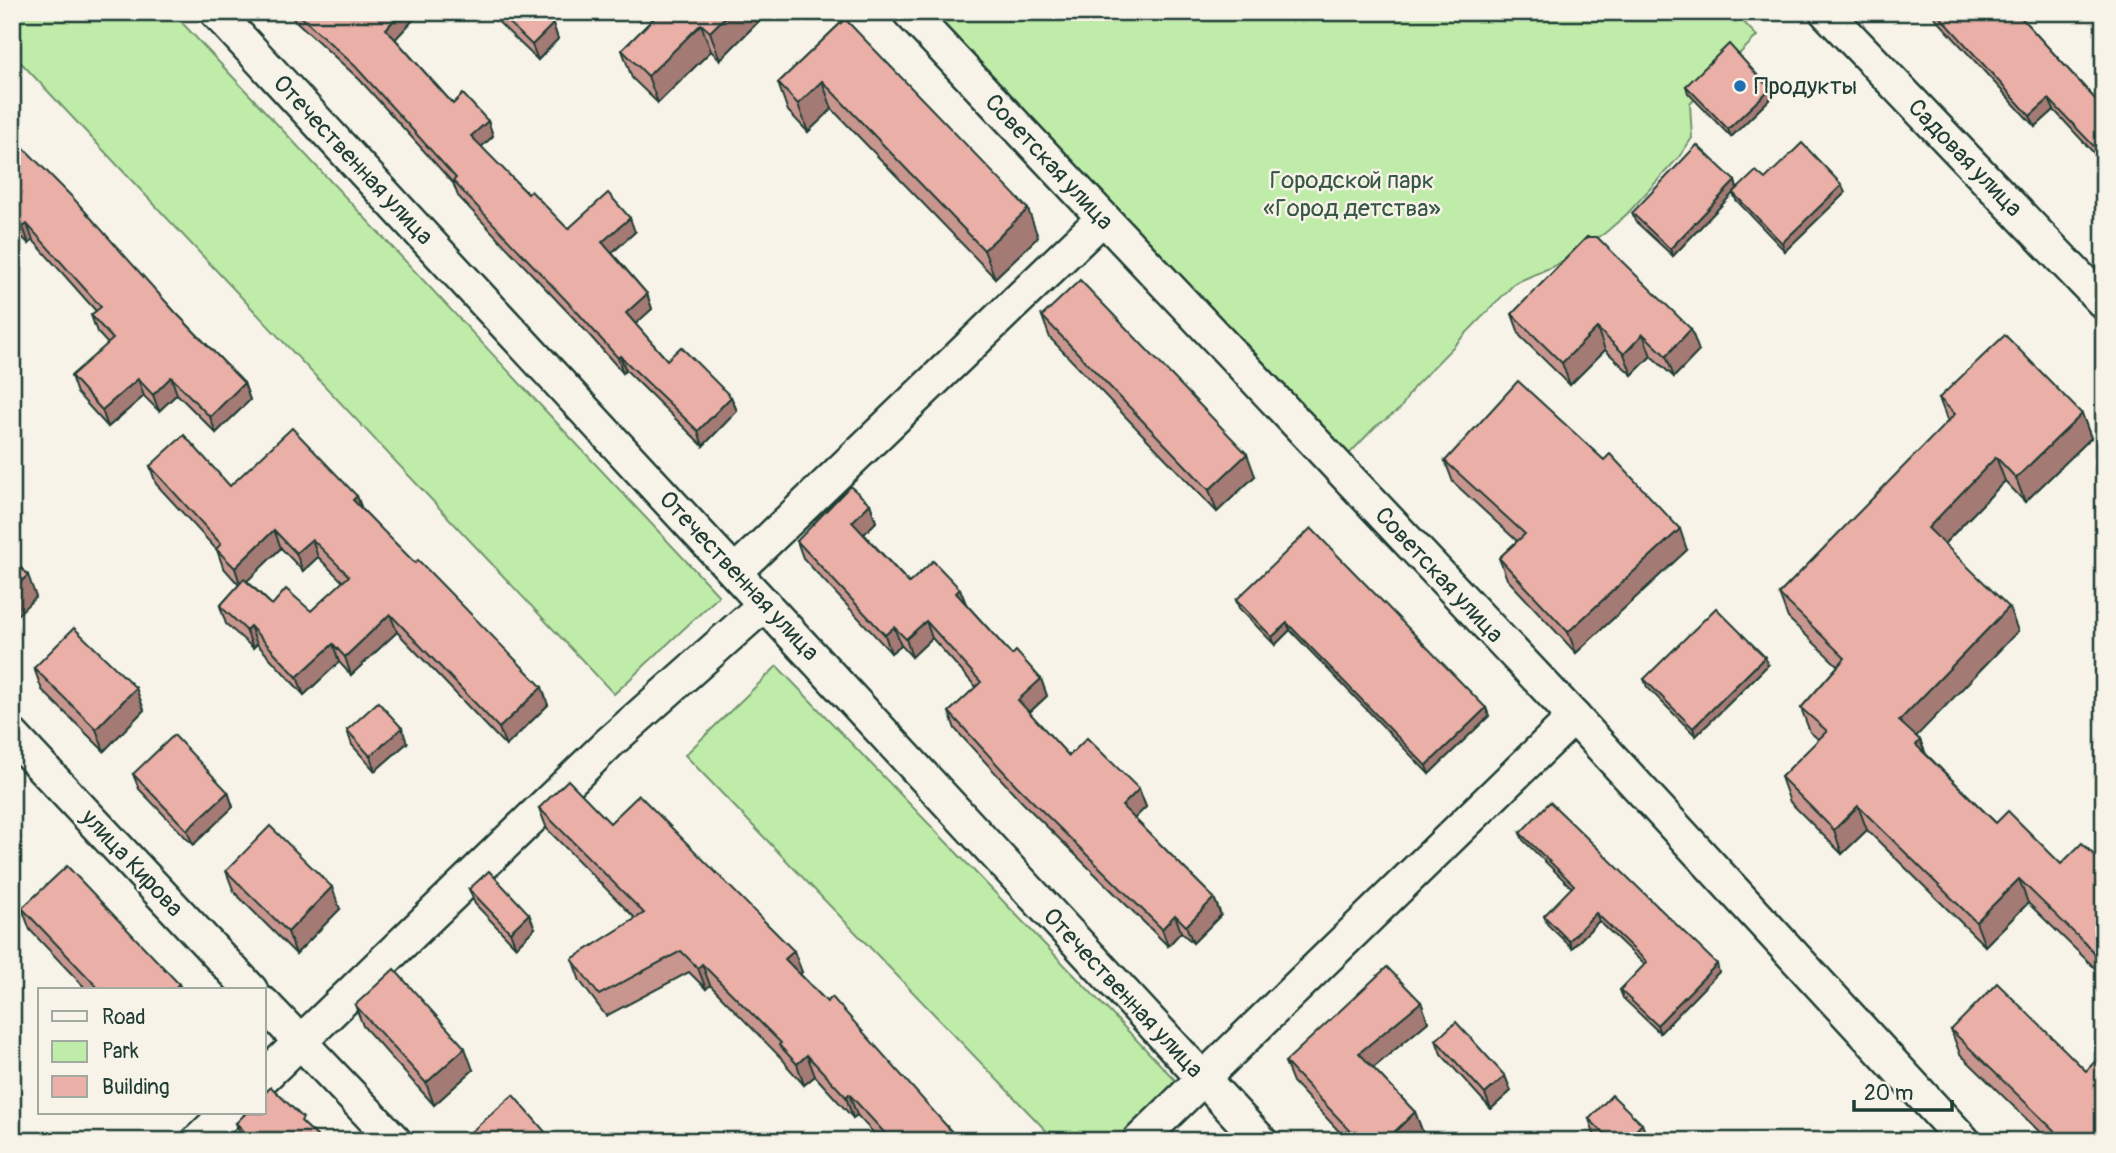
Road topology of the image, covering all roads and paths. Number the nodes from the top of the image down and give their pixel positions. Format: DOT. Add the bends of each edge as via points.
graph roads {
  1 [pos="216,12"];
  2 [pos="909,12"];
  3 [pos="1826,12"];
  4 [pos="1102,219"];
  5 [pos="2104,303"];
  6 [pos="735,572"];
  7 [pos="765,604"];
  8 [pos="1574,717"];
  9 [pos="12,735"];
  10 [pos="249,988"];
  11 [pos="266,1006"];
  12 [pos="300,1042"];
  13 [pos="266,1075"];
  14 [pos="1203,1079"];
  15 [pos="226,1114"];
  16 [pos="198,1141"];
  17 [pos="395,1141"];
  18 [pos="1139,1141"];
  19 [pos="1261,1141"];
  20 [pos="1965,1141"];
  1 -- 6 [label="street, Отечественная улица"];
  2 -- 4 [label="street, Советская улица"];
  3 -- 5 [label="street, Садовая улица"];
  4 -- 6 [label="street"];
  4 -- 8 [label="street, Советская улица"];
  6 -- 7 [label="street, Отечественная улица"];
  7 -- 12 [label="street" via="609,743"];
  7 -- 14 [label="street, Отечественная улица"];
  8 -- 14 [label="street"];
  8 -- 20 [label="street, Советская улица"];
  9 -- 10 [label="street, улица Кирова"];
  11 -- 12 [label="street"];
  12 -- 13 [label="street"];
  12 -- 17 [label="street"];
  14 -- 18 [label="street"];
  14 -- 19 [label="street, Отечественная улица"];
  15 -- 16 [label="street"];
}
